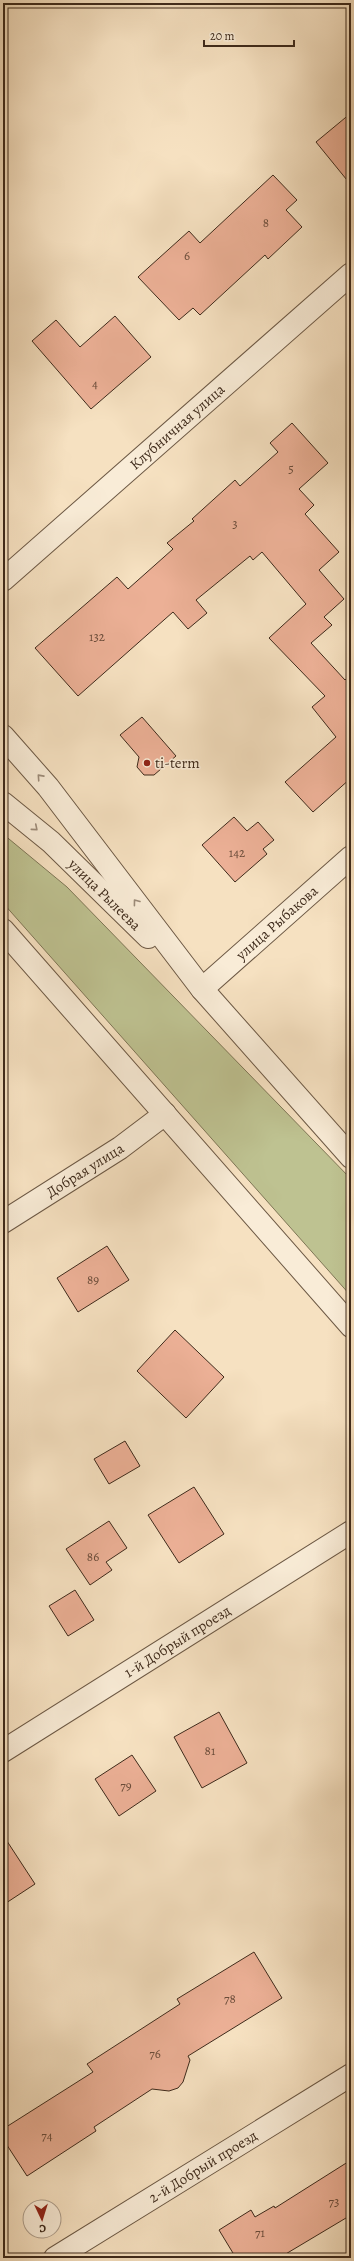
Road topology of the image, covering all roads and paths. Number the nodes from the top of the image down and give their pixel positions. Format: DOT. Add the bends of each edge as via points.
graph roads {
  1 [pos="351,274"];
  2 [pos="3,580"];
  3 [pos="3,736"];
  4 [pos="4,804"];
  5 [pos="351,857"];
  6 [pos="3,930"];
  7 [pos="202,989"];
  8 [pos="164,1114"];
  9 [pos="351,1157"];
  10 [pos="3,1222"];
  11 [pos="351,1326"];
  12 [pos="351,1532"];
  13 [pos="3,1751"];
  14 [pos="351,2075"];
  15 [pos="55,2258"];
  1 -- 2 [label="street, Клубничная улица"];
  7 -- 3 [label="street, улица Рылеева, one-way" via="48,787"];
  4 -- 7 [label="street, улица Рылеева, one-way" via="50,842"];
  5 -- 7 [label="street, улица Рыбакова"];
  6 -- 8 [label="street"];
  7 -- 9 [label="street, улица Рылеева"];
  8 -- 10 [label="street, Добрая улица" via="120,1148"];
  8 -- 11 [label="street"];
  12 -- 13 [label="street, 1-й Добрый проезд"];
  14 -- 15 [label="street, 2-й Добрый проезд"];
}
